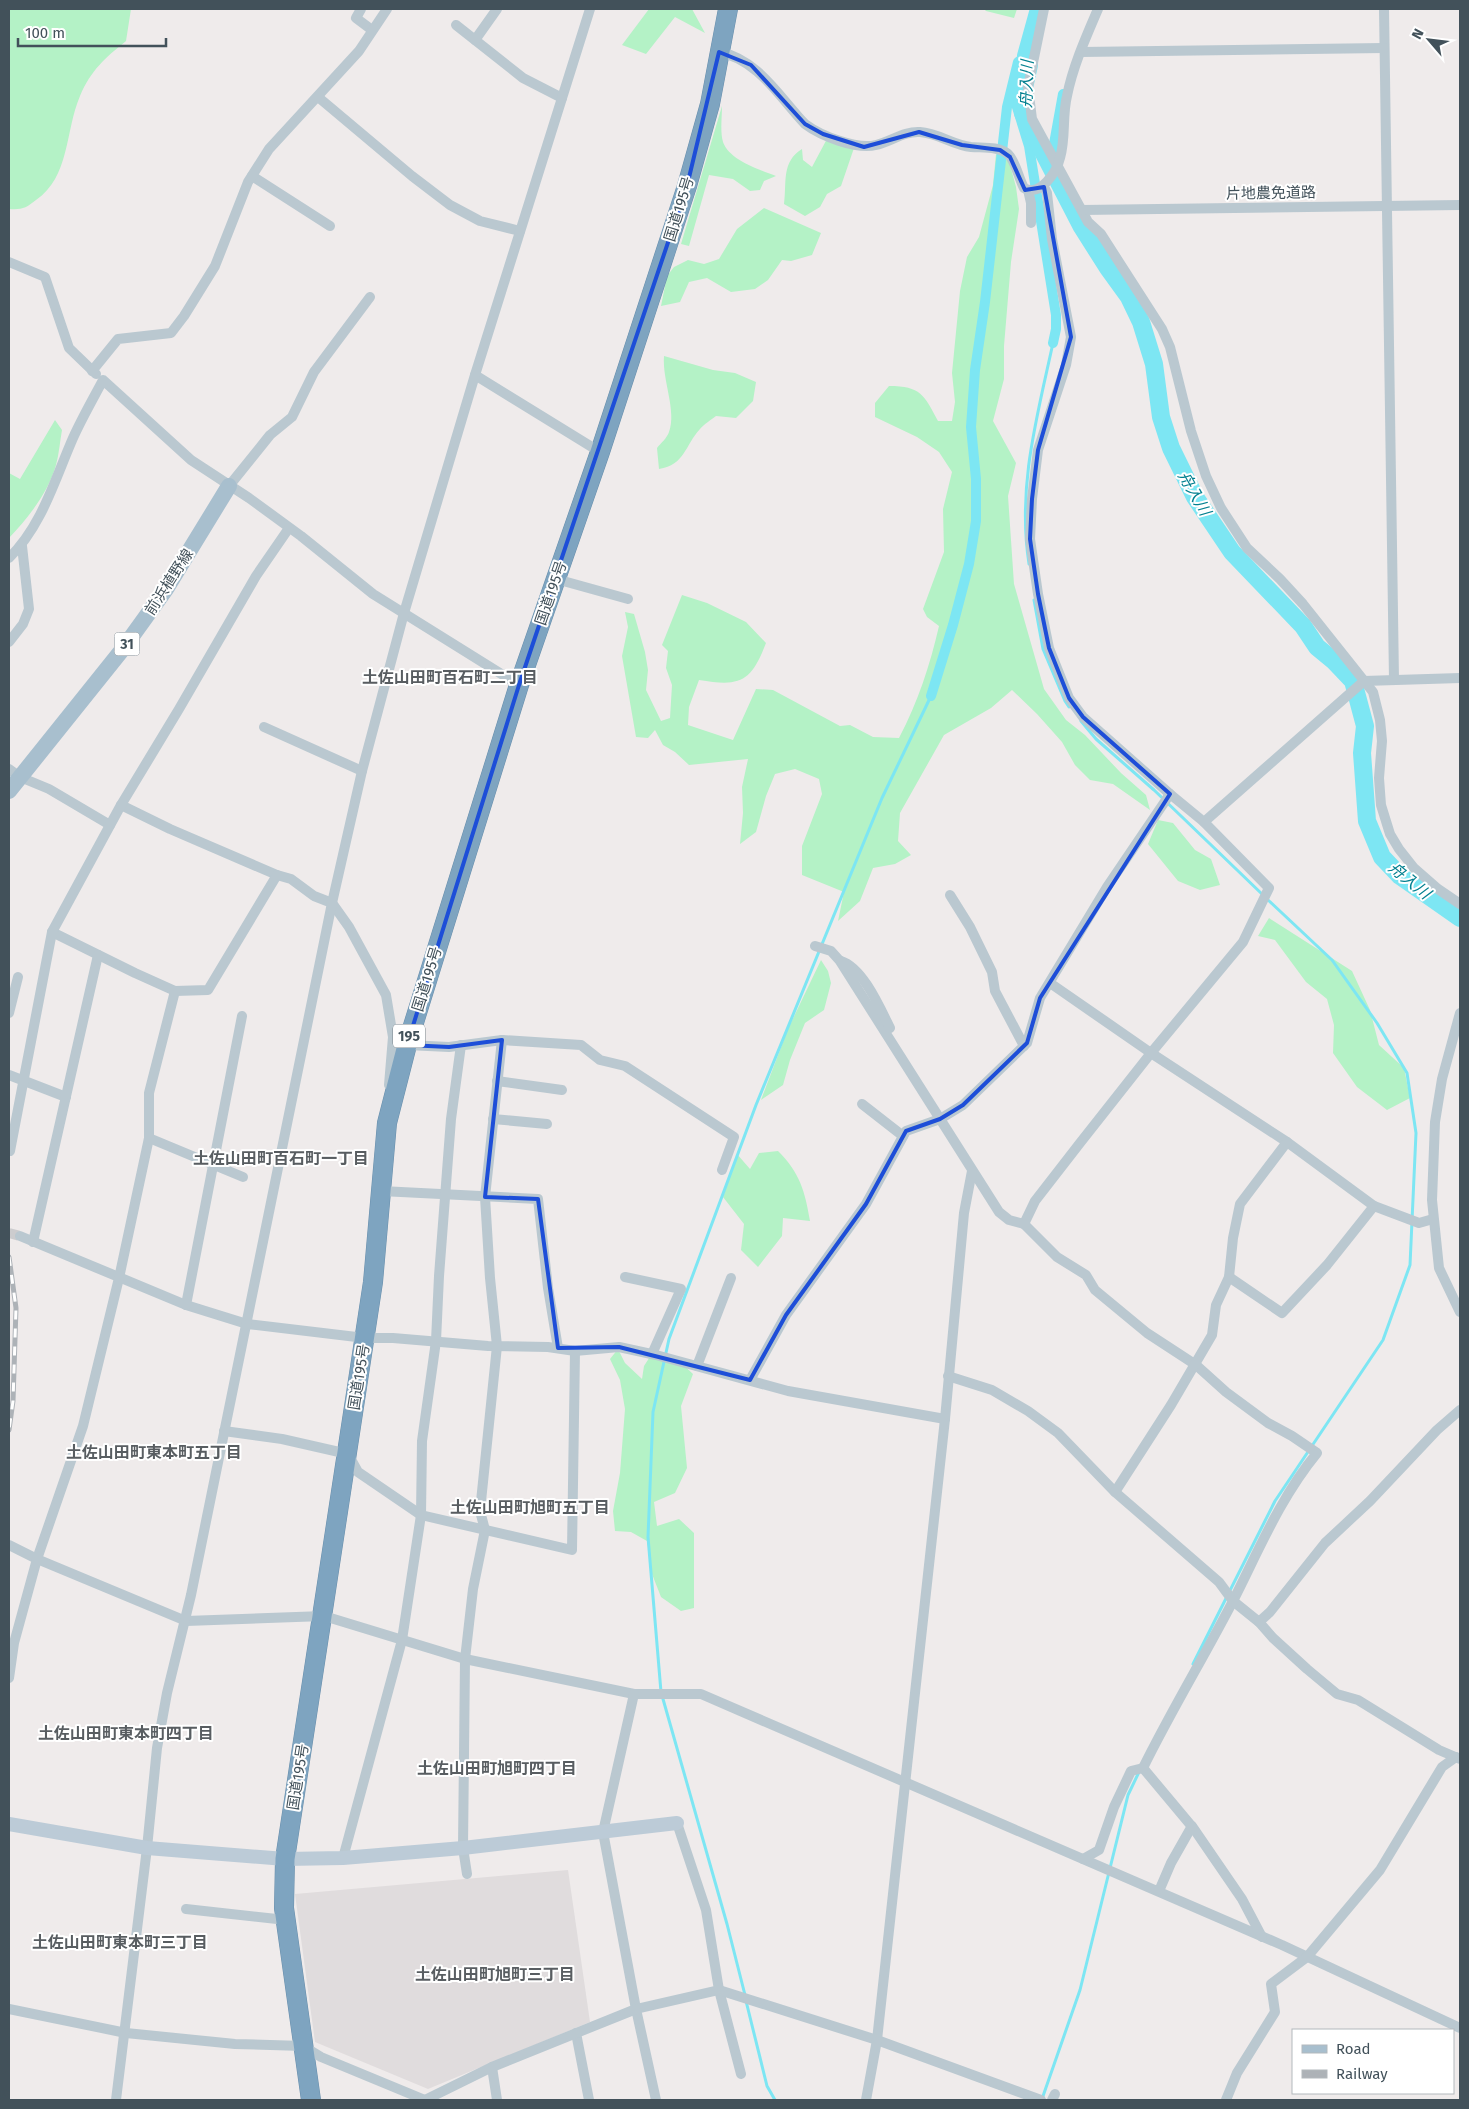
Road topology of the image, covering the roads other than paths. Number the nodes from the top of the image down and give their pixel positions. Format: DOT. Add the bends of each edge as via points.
graph roads {
  1 [pos="361,9"];
  2 [pos="387,9"];
  3 [pos="497,9"];
  4 [pos="590,9"];
  5 [pos="728,9"];
  6 [pos="1044,9"];
  7 [pos="1098,9"];
  8 [pos="1384,9"];
  9 [pos="456,25"];
  10 [pos="372,30"];
  11 [pos="475,40"];
  12 [pos="1384,48"];
  13 [pos="719,52"];
  14 [pos="1081,52"];
  15 [pos="318,97"];
  16 [pos="562,98"];
  17 [pos="1055,169"];
  18 [pos="252,176"];
  19 [pos="1037,189"];
  20 [pos="1460,205"];
  21 [pos="1387,206"];
  22 [pos="1082,210"];
  23 [pos="1031,223"];
  24 [pos="330,226"];
  25 [pos="520,231"];
  26 [pos="9,262"];
  27 [pos="370,297"];
  28 [pos="92,371"];
  29 [pos="475,375"];
  30 [pos="103,380"];
  31 [pos="600,452"];
  32 [pos="229,486"];
  33 [pos="289,528"];
  34 [pos="22,546"];
  35 [pos="9,558"];
  36 [pos="556,579"];
  37 [pos="628,599"];
  38 [pos="404,613"];
  39 [pos="9,642"];
  40 [pos="1460,678"];
  41 [pos="1394,680"];
  42 [pos="1364,681"];
  43 [pos="519,685"];
  44 [pos="264,727"];
  45 [pos="362,771"];
  46 [pos="14,773"];
  47 [pos="9,791"];
  48 [pos="1169,796"];
  49 [pos="120,805"];
  50 [pos="1204,822"];
  51 [pos="110,825"];
  52 [pos="277,875"];
  53 [pos="950,895"];
  54 [pos="332,903"];
  55 [pos="1460,904"];
  56 [pos="52,932"];
  57 [pos="815,946"];
  58 [pos="98,955"];
  59 [pos="18,977"];
  60 [pos="1050,983"];
  61 [pos="175,991"];
  62 [pos="9,1013"];
  63 [pos="1460,1014"];
  64 [pos="242,1016"];
  65 [pos="502,1040"];
  66 [pos="407,1045"];
  67 [pos="461,1045"];
  68 [pos="1024,1046"];
  69 [pos="1151,1053"];
  70 [pos="9,1075"];
  71 [pos="24,1081"];
  72 [pos="497,1081"];
  73 [pos="562,1090"];
  74 [pos="66,1097"];
  75 [pos="862,1104"];
  76 [pos="493,1119"];
  77 [pos="940,1119"];
  78 [pos="387,1124"];
  79 [pos="547,1124"];
  80 [pos="903,1136"];
  81 [pos="149,1138"];
  82 [pos="1287,1142"];
  83 [pos="10,1151"];
  84 [pos="214,1164"];
  85 [pos="722,1170"];
  86 [pos="972,1171"];
  87 [pos="243,1177"];
  88 [pos="381,1191"];
  89 [pos="445,1195"];
  90 [pos="485,1198"];
  91 [pos="1374,1206"];
  92 [pos="1433,1219"];
  93 [pos="1024,1224"];
  94 [pos="20,1236"];
  95 [pos="33,1242"];
  96 [pos="625,1277"];
  97 [pos="1229,1277"];
  98 [pos="119,1278"];
  99 [pos="731,1278"];
  100 [pos="186,1304"];
  101 [pos="1460,1312"];
  102 [pos="246,1324"];
  103 [pos="365,1338"];
  104 [pos="436,1341"];
  105 [pos="497,1346"];
  106 [pos="558,1348"];
  107 [pos="575,1351"];
  108 [pos="654,1354"];
  109 [pos="1196,1365"];
  110 [pos="697,1366"];
  111 [pos="948,1376"];
  112 [pos="750,1380"];
  113 [pos="1460,1410"];
  114 [pos="945,1419"];
  115 [pos="224,1431"];
  116 [pos="348,1454"];
  117 [pos="1115,1492"];
  118 [pos="421,1515"];
  119 [pos="484,1530"];
  120 [pos="9,1545"];
  121 [pos="37,1559"];
  122 [pos="1233,1600"];
  123 [pos="324,1616"];
  124 [pos="186,1621"];
  125 [pos="1259,1622"];
  126 [pos="402,1640"];
  127 [pos="465,1658"];
  128 [pos="9,1678"];
  129 [pos="634,1694"];
  130 [pos="1458,1758"];
  131 [pos="1144,1768"];
  132 [pos="906,1781"];
  133 [pos="677,1823"];
  134 [pos="9,1824"];
  135 [pos="1192,1826"];
  136 [pos="603,1832"];
  137 [pos="147,1848"];
  138 [pos="463,1848"];
  139 [pos="343,1858"];
  140 [pos="285,1859"];
  141 [pos="1083,1859"];
  142 [pos="467,1874"];
  143 [pos="1159,1891"];
  144 [pos="186,1909"];
  145 [pos="286,1920"];
  146 [pos="1262,1937"];
  147 [pos="1307,1956"];
  148 [pos="719,1990"];
  149 [pos="636,2009"];
  150 [pos="9,2010"];
  151 [pos="1460,2028"];
  152 [pos="126,2033"];
  153 [pos="576,2033"];
  154 [pos="877,2040"];
  155 [pos="303,2046"];
  156 [pos="492,2067"];
  157 [pos="741,2074"];
  158 [pos="1036,2098"];
  159 [pos="116,2100"];
  160 [pos="311,2100"];
  161 [pos="425,2100"];
  162 [pos="497,2100"];
  163 [pos="589,2100"];
  164 [pos="656,2100"];
  165 [pos="866,2100"];
  166 [pos="1226,2100"];
  1 -- 10 [label="street" via="356,18"];
  2 -- 10 [label="street"];
  3 -- 11 [label="street"];
  4 -- 16 [label="street"];
  5 -- 13 [label="highway, 国道195号 / 195"];
  6 -- 17 [label="street" via="1028,87 1032,119"];
  7 -- 14 [label="street"];
  8 -- 12 [label="street"];
  9 -- 11 [label="street"];
  10 -- 15 [label="street" via="359,51"];
  11 -- 16 [label="street" via="523,78"];
  12 -- 14 [label="street"];
  12 -- 21 [label="street"];
  13 -- 19 [label="street" via="750,65 805,124 823,134 864,147 919,132 962,145 1004,152 1021,183"];
  13 -- 31 [label="highway, 国道195号 / 195" via="710,104 687,186"];
  14 -- 17 [label="street" via="1066,97 1061,158"];
  15 -- 18 [label="street" via="269,148"];
  15 -- 25 [label="street" via="450,205 480,221"];
  16 -- 25 [label="street"];
  17 -- 19 [label="street"];
  17 -- 22 [label="street"];
  18 -- 24 [label="street"];
  18 -- 28 [label="street" via="215,266 184,316 170,333 118,339"];
  19 -- 23 [label="street" via="1031,203"];
  19 -- 48 [label="street" via="1047,193 1052,239 1071,337 1066,365 1038,450 1034,479 1030,539 1049,648 1069,698 1083,717"];
  20 -- 21 [label="street, 片地農免道路"];
  21 -- 22 [label="street, 片地農免道路"];
  21 -- 41 [label="street"];
  22 -- 42 [label="street" via="1162,329 1170,347 1191,431 1220,508 1247,548 1303,604"];
  25 -- 29 [label="street"];
  26 -- 28 [label="street" via="45,277 69,348"];
  27 -- 32 [label="street" via="314,372 292,417 270,435"];
  28 -- 30 [label="street"];
  29 -- 31 [label="street"];
  29 -- 38 [label="street"];
  30 -- 32 [label="street" via="191,460"];
  30 -- 34 [label="street"];
  31 -- 36 [label="highway, 国道195号 / 195"];
  32 -- 33 [label="street"];
  32 -- 46 [label="main road, 前浜植野線 / 31" via="166,589 122,650"];
  33 -- 38 [label="street" via="372,594"];
  33 -- 49 [label="street" via="256,576"];
  34 -- 35 [label="street"];
  34 -- 39 [label="street" via="29,609 23,624"];
  36 -- 37 [label="street"];
  36 -- 43 [label="highway, 国道195号 / 195"];
  38 -- 43 [label="street"];
  38 -- 45 [label="street"];
  40 -- 41 [label="street"];
  41 -- 42 [label="street"];
  42 -- 50 [label="street"];
  42 -- 55 [label="street" via="1373,692 1380,720 1381,805 1390,834 1414,868"];
  43 -- 66 [label="highway, 国道195号 / 195"];
  44 -- 45 [label="street"];
  45 -- 54 [label="street"];
  46 -- 47 [label="main road, 前浜植野線 / 31"];
  46 -- 51 [label="street" via="49,789"];
  48 -- 50 [label="street"];
  48 -- 60 [label="street" via="1107,887"];
  49 -- 51 [label="street"];
  49 -- 52 [label="street"];
  50 -- 69 [label="street" via="1268,888 1243,942"];
  51 -- 56 [label="street"];
  52 -- 54 [label="street" via="291,879 314,896"];
  52 -- 61 [label="street" via="208,990"];
  53 -- 68 [label="street" via="970,927 992,972 995,991"];
  54 -- 78 [label="street" via="349,927 386,995 393,1037"];
  54 -- 102 [label="street"];
  56 -- 58 [label="street"];
  56 -- 71 [label="street"];
  57 -- 77 [label="street" via="831,951 840,961"];
  58 -- 61 [label="street"];
  58 -- 74 [label="street"];
  59 -- 62 [label="street"];
  60 -- 68 [label="street" via="1040,998"];
  60 -- 69 [label="street"];
  61 -- 81 [label="street" via="149,1093"];
  63 -- 92 [label="street" via="1442,1079 1435,1122"];
  64 -- 84 [label="street"];
  65 -- 67 [label="street"];
  65 -- 72 [label="street"];
  65 -- 85 [label="street" via="581,1045 600,1060 625,1066 734,1137"];
  66 -- 67 [label="street"];
  66 -- 78 [label="highway, 国道195号 / 195"];
  67 -- 89 [label="street"];
  68 -- 77 [label="street" via="963,1105"];
  69 -- 82 [label="street"];
  69 -- 93 [label="street" via="1035,1201"];
  70 -- 71 [label="street"];
  71 -- 74 [label="street"];
  71 -- 83 [label="street"];
  72 -- 73 [label="street"];
  72 -- 76 [label="street"];
  74 -- 95 [label="street"];
  75 -- 80 [label="street"];
  76 -- 79 [label="street"];
  76 -- 90 [label="street"];
  77 -- 80 [label="street" via="906,1131"];
  77 -- 86 [label="street"];
  78 -- 88 [label="highway, 国道195号 / 195"];
  80 -- 112 [label="street" via="866,1204 786,1315"];
  81 -- 84 [label="street"];
  81 -- 98 [label="street"];
  82 -- 91 [label="street"];
  82 -- 97 [label="street" via="1240,1204"];
  84 -- 87 [label="street"];
  84 -- 100 [label="street"];
  86 -- 93 [label="street" via="999,1212 1009,1220"];
  86 -- 111 [label="street" via="964,1213"];
  88 -- 89 [label="street"];
  88 -- 103 [label="highway, 国道195号 / 195"];
  89 -- 90 [label="street"];
  89 -- 104 [label="street"];
  90 -- 105 [label="street"];
  90 -- 106 [label="street" via="538,1199"];
  91 -- 92 [label="street" via="1419,1223"];
  91 -- 97 [label="street" via="1282,1313"];
  92 -- 101 [label="street" via="1439,1268"];
  93 -- 109 [label="street" via="1057,1257 1086,1275 1095,1290 1148,1333"];
  94 -- 95 [label="street"];
  95 -- 98 [label="street"];
  96 -- 108 [label="street" via="681,1289"];
  97 -- 109 [label="street" via="1216,1305 1212,1335"];
  98 -- 100 [label="street"];
  98 -- 121 [label="street" via="83,1426"];
  99 -- 110 [label="street"];
  100 -- 102 [label="street"];
  102 -- 103 [label="street"];
  102 -- 115 [label="street"];
  103 -- 104 [label="street"];
  103 -- 116 [label="highway, 国道195号 / 195"];
  104 -- 105 [label="street"];
  104 -- 118 [label="street" via="422,1441"];
  105 -- 106 [label="street"];
  105 -- 119 [label="street" via="480,1511"];
  106 -- 107 [label="street"];
  107 -- 108 [label="street" via="619,1347"];
  107 -- 119 [label="street" via="572,1550"];
  108 -- 110 [label="street"];
  109 -- 117 [label="street"];
  109 -- 122 [label="street" via="1226,1392 1317,1453 1277,1510"];
  110 -- 112 [label="street"];
  111 -- 114 [label="street"];
  111 -- 117 [label="street" via="992,1390 1028,1411 1058,1433"];
  112 -- 114 [label="street" via="788,1391"];
  113 -- 125 [label="street" via="1325,1543"];
  114 -- 132 [label="street"];
  115 -- 116 [label="street" via="282,1439"];
  115 -- 124 [label="street"];
  116 -- 118 [label="street" via="358,1472"];
  116 -- 123 [label="highway, 国道195号 / 195"];
  117 -- 122 [label="street" via="1205,1569"];
  118 -- 119 [label="street"];
  118 -- 126 [label="street"];
  119 -- 127 [label="street"];
  120 -- 121 [label="street"];
  121 -- 124 [label="street"];
  121 -- 128 [label="street" via="14,1643"];
  122 -- 125 [label="street"];
  122 -- 131 [label="street"];
  123 -- 124 [label="street"];
  123 -- 126 [label="street"];
  123 -- 140 [label="highway, 国道195号 / 195"];
  124 -- 137 [label="street" via="157,1748"];
  125 -- 130 [label="street" via="1337,1694 1358,1700 1432,1746"];
  126 -- 127 [label="street"];
  126 -- 139 [label="street"];
  127 -- 129 [label="street"];
  127 -- 138 [label="street"];
  129 -- 132 [label="street" via="701,1694"];
  129 -- 136 [label="street"];
  130 -- 147 [label="street" via="1442,1767 1380,1870"];
  131 -- 135 [label="street"];
  131 -- 141 [label="street" via="1131,1771 1099,1850"];
  132 -- 141 [label="street"];
  132 -- 154 [label="street"];
  133 -- 136 [label="street"];
  133 -- 148 [label="street" via="706,1910"];
  134 -- 137 [label="street"];
  135 -- 143 [label="street"];
  135 -- 146 [label="street" via="1242,1899"];
  136 -- 138 [label="street"];
  136 -- 149 [label="street"];
  137 -- 140 [label="street"];
  137 -- 152 [label="street"];
  138 -- 139 [label="street"];
  138 -- 142 [label="street"];
  139 -- 140 [label="street"];
  140 -- 145 [label="highway, 国道195号 / 195"];
  141 -- 143 [label="street"];
  143 -- 146 [label="street"];
  144 -- 145 [label="street"];
  145 -- 155 [label="highway, 国道195号 / 195"];
  146 -- 147 [label="street"];
  147 -- 151 [label="street"];
  147 -- 166 [label="street" via="1271,1984 1275,2012 1237,2073"];
  148 -- 149 [label="street"];
  148 -- 154 [label="street"];
  148 -- 157 [label="street"];
  149 -- 153 [label="street"];
  149 -- 164 [label="street"];
  150 -- 152 [label="street"];
  152 -- 155 [label="street" via="235,2044"];
  152 -- 159 [label="street"];
  153 -- 156 [label="street"];
  153 -- 163 [label="street"];
  154 -- 158 [label="street"];
  154 -- 165 [label="street"];
  155 -- 160 [label="highway, 国道195号 / 195"];
  155 -- 161 [label="street" via="321,2057"];
  156 -- 161 [label="street"];
  156 -- 162 [label="street"];
}
